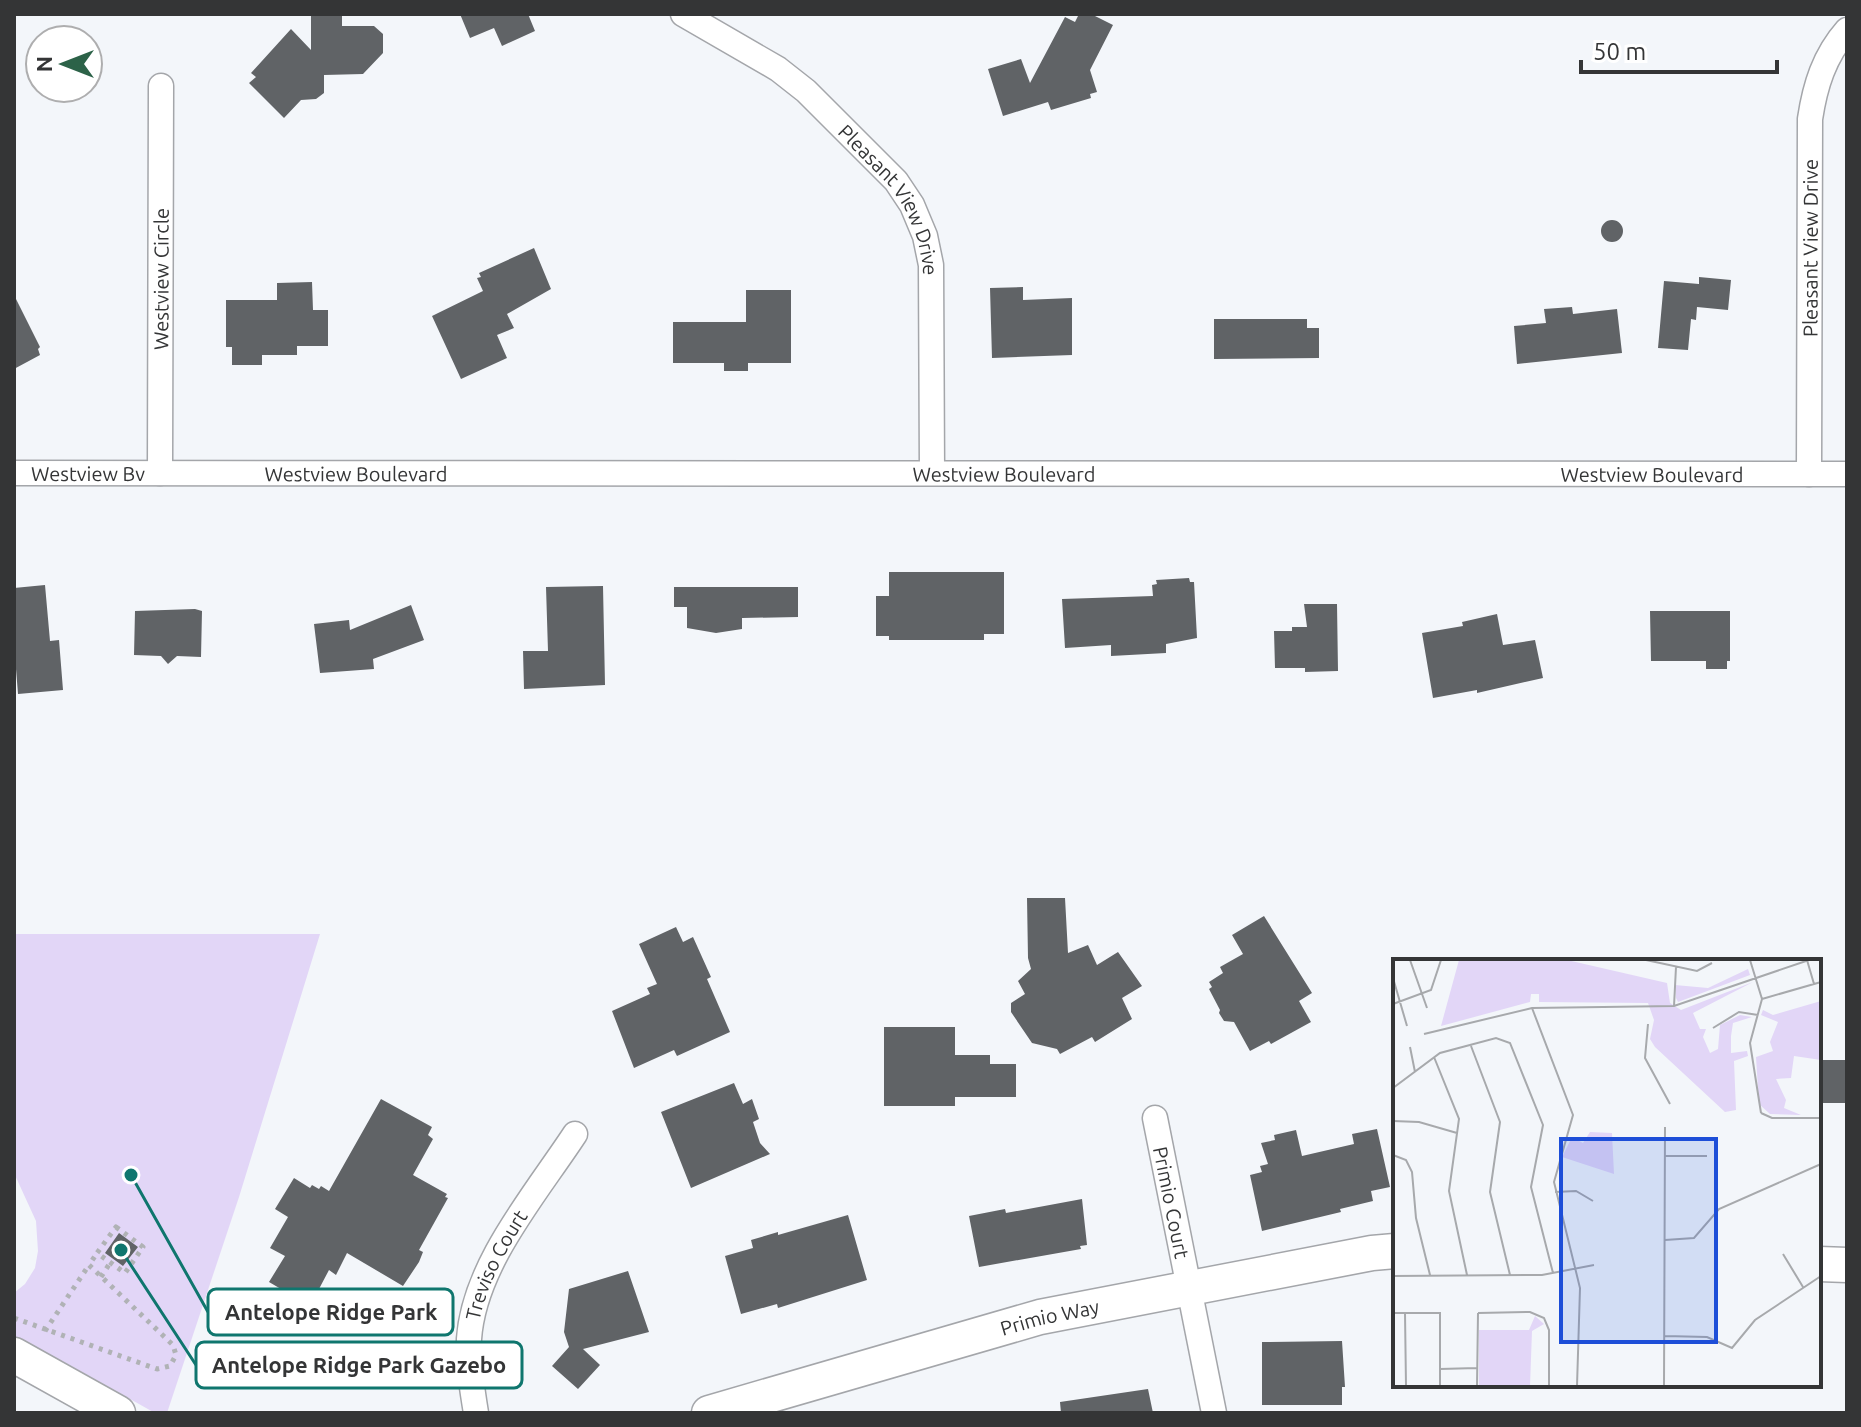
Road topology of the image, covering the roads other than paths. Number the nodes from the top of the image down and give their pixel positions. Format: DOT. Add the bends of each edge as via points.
graph roads {
  1 [pos="683,14"];
  2 [pos="1847,30"];
  3 [pos="161,86"];
  4 [pos="14,473"];
  5 [pos="160,473"];
  6 [pos="932,473"];
  7 [pos="1809,474"];
  8 [pos="1847,474"];
  9 [pos="1155,1118"];
  10 [pos="575,1134"];
  11 [pos="1393,1251"];
  12 [pos="1821,1264"];
  13 [pos="1847,1265"];
  14 [pos="1190,1288"];
  15 [pos="22,1360"];
  16 [pos="118,1413"];
  17 [pos="476,1413"];
  18 [pos="709,1413"];
  19 [pos="1214,1413"];
  1 -- 6 [label="street, Pleasant View Drive" via="806,91 896,181 912,205 931,265"];
  2 -- 7 [label="street, Pleasant View Drive" via="1827,59 1810,119"];
  3 -- 5 [label="street, Westview Circle"];
  4 -- 5 [label="street, Westview Bv"];
  5 -- 6 [label="street, Westview Boulevard"];
  6 -- 7 [label="street, Westview Boulevard"];
  7 -- 8 [label="street, Westview Boulevard"];
  9 -- 14 [label="street, Primio Court"];
  10 -- 17 [label="street, Treviso Court" via="478,1290 469,1343"];
  11 -- 14 [label="street, Primio Way"];
  12 -- 13 [label="street"];
  14 -- 18 [label="street, Primio Way" via="1040,1317"];
  14 -- 19 [label="street, Primio Court"];
  15 -- 16 [label="street"];
}
